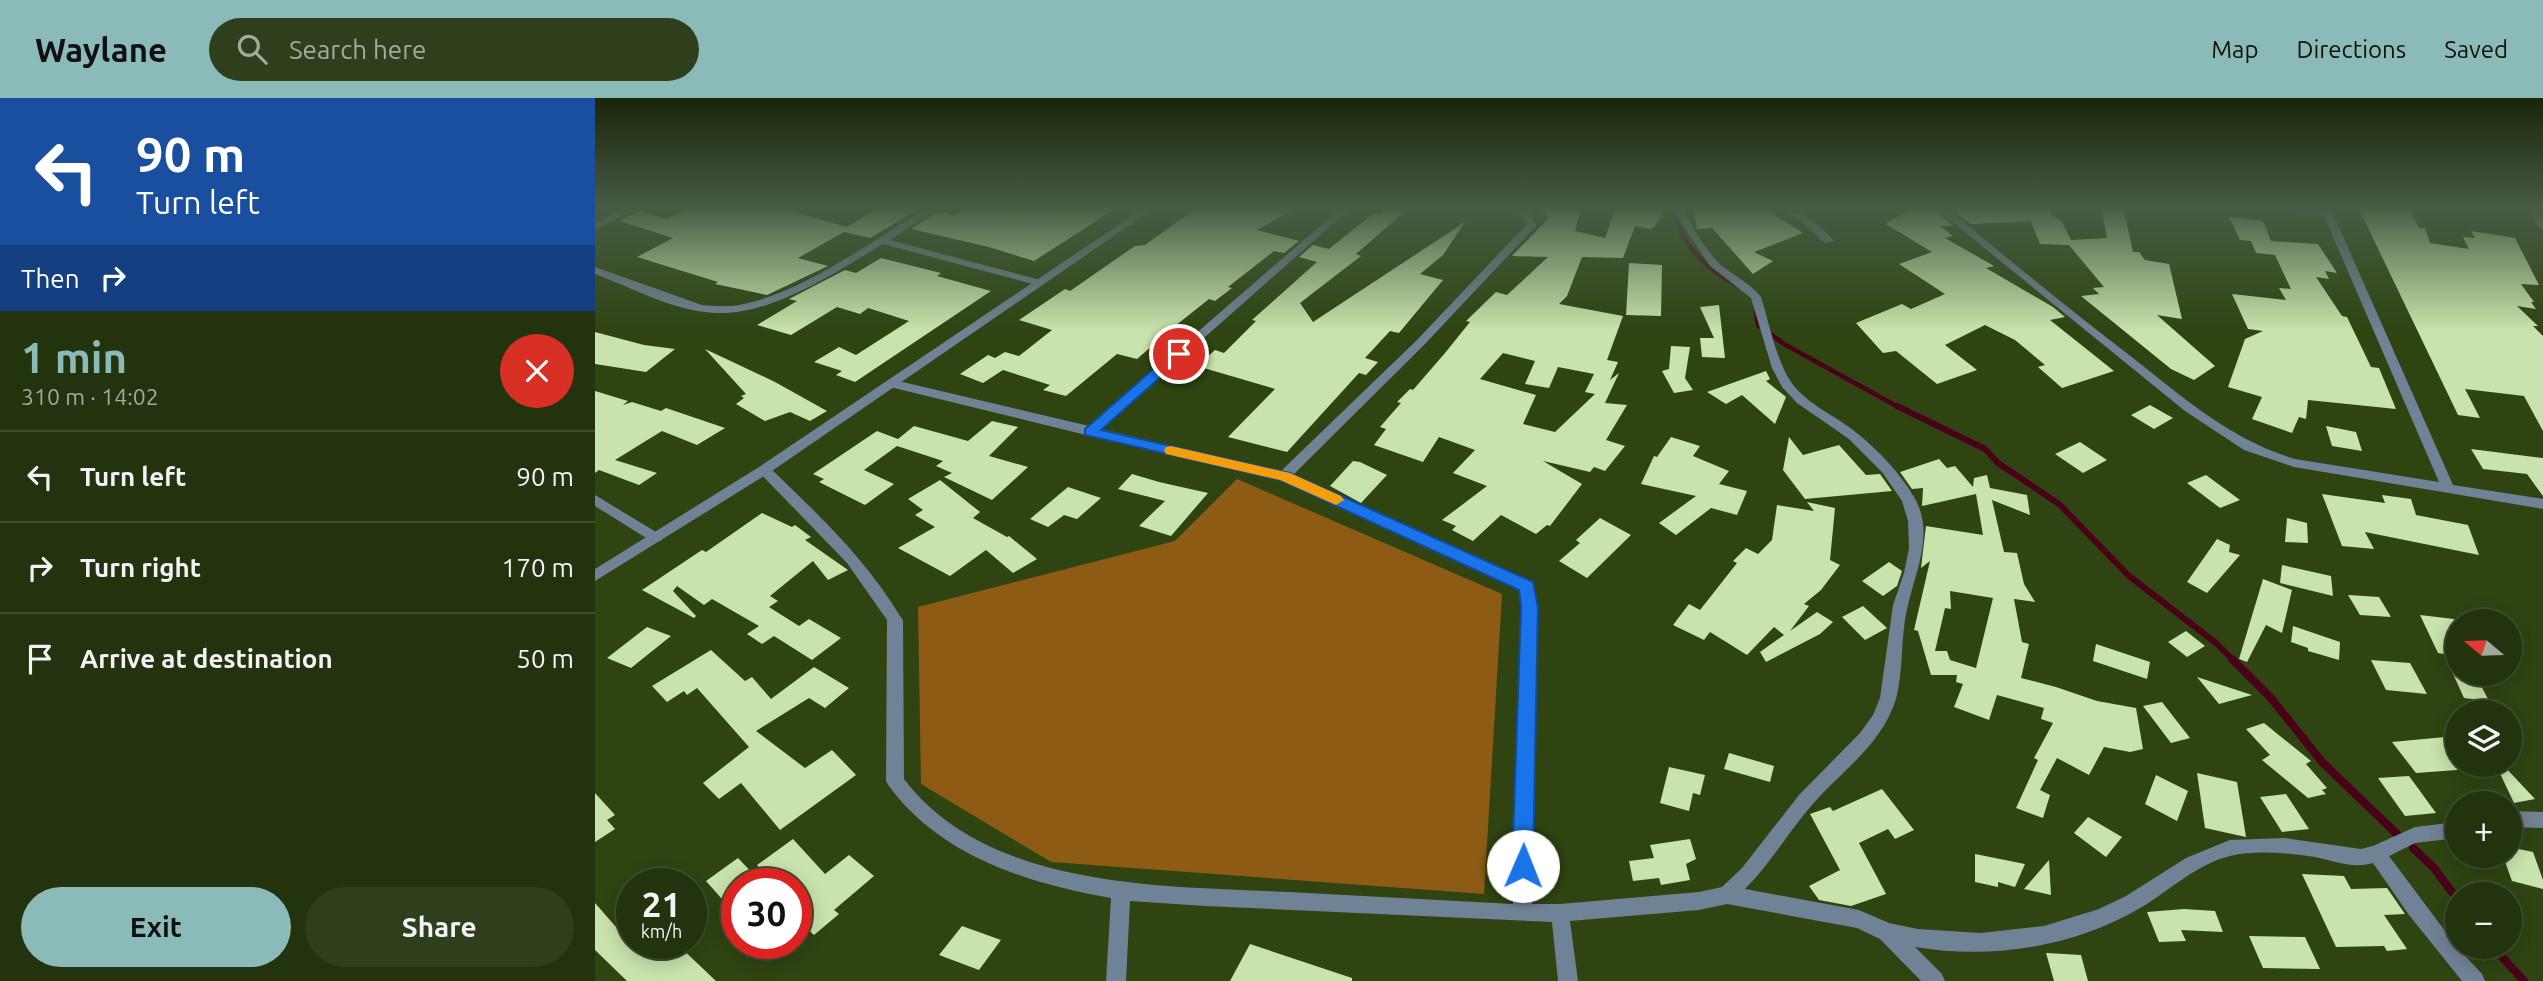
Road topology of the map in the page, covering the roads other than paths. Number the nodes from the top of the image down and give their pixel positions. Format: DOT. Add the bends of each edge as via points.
graph roads {
  1 [pos="865,248"];
  2 [pos="910,248"];
  3 [pos="1092,248"];
  4 [pos="1302,248"];
  5 [pos="1509,248"];
  6 [pos="1703,248"];
  7 [pos="1987,248"];
  8 [pos="2342,248"];
  9 [pos="595,270"];
  10 [pos="1041,283"];
  11 [pos="890,383"];
  12 [pos="1090,432"];
  13 [pos="764,470"];
  14 [pos="1284,476"];
  15 [pos="2448,488"];
  16 [pos="595,500"];
  17 [pos="2543,504"];
  18 [pos="656,538"];
  19 [pos="595,576"];
  20 [pos="2522,819"];
  21 [pos="2543,820"];
  22 [pos="2445,831"];
  23 [pos="2377,854"];
  24 [pos="1121,893"];
  25 [pos="1727,895"];
  26 [pos="1522,913"];
  27 [pos="1560,913"];
  28 [pos="1888,932"];
  29 [pos="1116,981"];
  30 [pos="1569,981"];
  31 [pos="1935,981"];
  32 [pos="2475,981"];
  1 -- 9 [label="street" via="801,287 743,309 699,307"];
  2 -- 10 [label="street"];
  3 -- 10 [label="street"];
  4 -- 12 [label="street"];
  5 -- 14 [label="street"];
  6 -- 25 [label="street" via="1714,264 1756,297 1786,384 1853,436 1887,469 1909,500 1916,548 1900,605 1888,698 1880,718"];
  7 -- 15 [label="street" via="2226,436 2294,463"];
  8 -- 15 [label="street"];
  10 -- 11 [label="street"];
  11 -- 12 [label="street"];
  11 -- 13 [label="street"];
  12 -- 14 [label="street"];
  13 -- 18 [label="street"];
  13 -- 24 [label="street" via="832,536 895,620 895,781 910,803 931,823 1001,862"];
  14 -- 26 [label="street" via="1527,587"];
  15 -- 17 [label="street"];
  16 -- 18 [label="street"];
  18 -- 19 [label="street"];
  20 -- 21 [label="street"];
  22 -- 23 [label="street" via="2416,835"];
  23 -- 28 [label="street" via="2344,857 2314,849 2231,848 2189,866 2132,903 2071,930 1979,944 1922,941"];
  23 -- 32 [label="street"];
  24 -- 26 [label="street"];
  24 -- 29 [label="street"];
  25 -- 27 [label="street"];
  25 -- 28 [label="street" via="1859,919"];
  26 -- 27 [label="street"];
  27 -- 30 [label="street"];
  28 -- 31 [label="street"];
}
